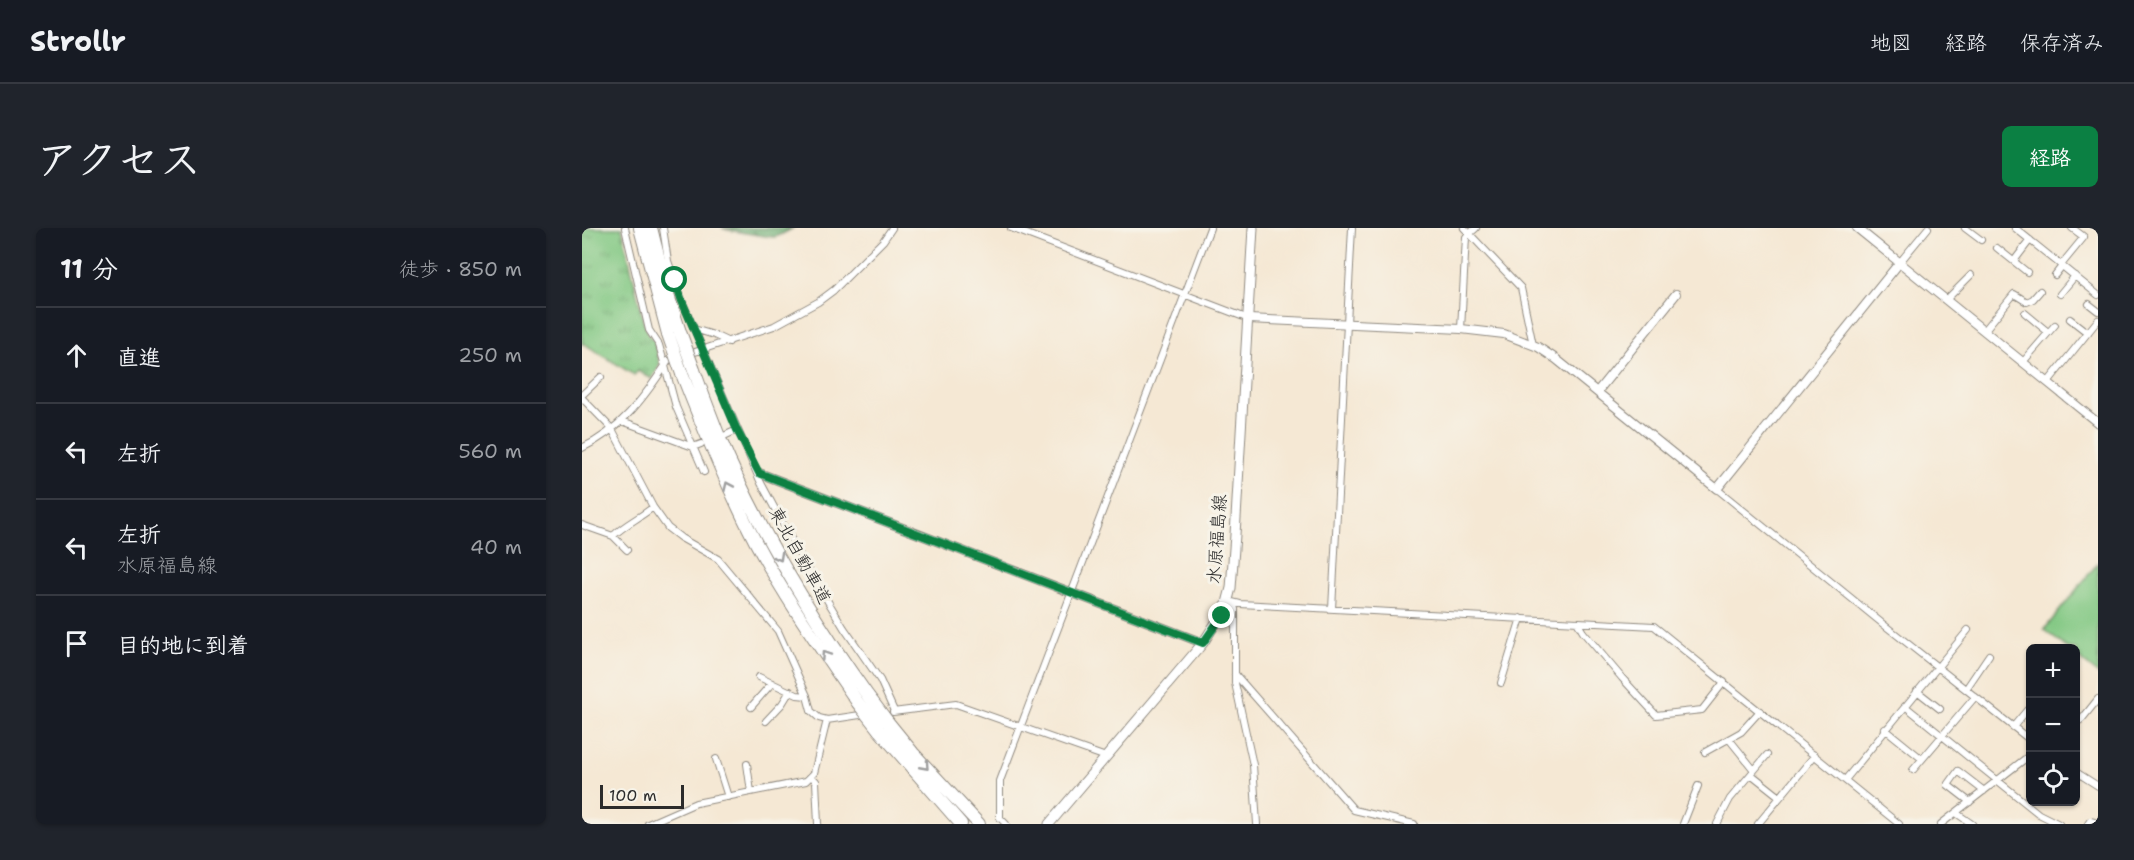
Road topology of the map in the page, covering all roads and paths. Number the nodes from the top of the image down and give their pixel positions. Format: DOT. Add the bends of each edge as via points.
graph roads {
  1 [pos="625,228"];
  2 [pos="640,228"];
  3 [pos="651,228"];
  4 [pos="663,228"];
  5 [pos="892,228"];
  6 [pos="1011,228"];
  7 [pos="1210,228"];
  8 [pos="1253,228"];
  9 [pos="1353,228"];
  10 [pos="1476,228"];
  11 [pos="1857,228"];
  12 [pos="1928,228"];
  13 [pos="1965,228"];
  14 [pos="2015,228"];
  15 [pos="2072,228"];
  16 [pos="1467,230"];
  17 [pos="1981,240"];
  18 [pos="2030,240"];
  19 [pos="1997,248"];
  20 [pos="2014,261"];
  21 [pos="1900,262"];
  22 [pos="2062,265"];
  23 [pos="2027,272"];
  24 [pos="1971,275"];
  25 [pos="2055,275"];
  26 [pos="2075,276"];
  27 [pos="2040,291"];
  28 [pos="1184,294"];
  29 [pos="1676,294"];
  30 [pos="2060,294"];
  31 [pos="2098,295"];
  32 [pos="1946,300"];
  33 [pos="2089,304"];
  34 [pos="2098,311"];
  35 [pos="2025,313"];
  36 [pos="1249,319"];
  37 [pos="2070,319"];
  38 [pos="2098,320"];
  39 [pos="1347,322"];
  40 [pos="2055,325"];
  41 [pos="694,329"];
  42 [pos="1461,329"];
  43 [pos="1984,331"];
  44 [pos="2048,332"];
  45 [pos="674,333"];
  46 [pos="2088,333"];
  47 [pos="729,342"];
  48 [pos="1533,345"];
  49 [pos="703,350"];
  50 [pos="695,352"];
  51 [pos="2024,362"];
  52 [pos="666,364"];
  53 [pos="601,377"];
  54 [pos="2048,382"];
  55 [pos="1597,392"];
  56 [pos="582,396"];
  57 [pos="622,421"];
  58 [pos="2098,423"];
  59 [pos="612,429"];
  60 [pos="737,430"];
  61 [pos="724,436"];
  62 [pos="701,444"];
  63 [pos="693,447"];
  64 [pos="582,448"];
  65 [pos="704,472"];
  66 [pos="759,473"];
  67 [pos="1717,489"];
  68 [pos="653,507"];
  69 [pos="582,525"];
  70 [pos="613,536"];
  71 [pos="627,550"];
  72 [pos="1071,592"];
  73 [pos="1228,601"];
  74 [pos="1332,609"];
  75 [pos="1521,618"];
  76 [pos="1577,622"];
  77 [pos="1968,630"];
  78 [pos="1203,643"];
  79 [pos="1989,655"];
  80 [pos="1937,667"];
  81 [pos="1235,674"];
  82 [pos="759,677"];
  83 [pos="1724,682"];
  84 [pos="772,683"];
  85 [pos="1502,683"];
  86 [pos="1966,689"];
  87 [pos="789,691"];
  88 [pos="1917,691"];
  89 [pos="807,696"];
  90 [pos="1976,697"];
  91 [pos="2098,699"];
  92 [pos="862,705"];
  93 [pos="1905,706"];
  94 [pos="751,707"];
  95 [pos="1940,710"];
  96 [pos="1760,711"];
  97 [pos="2026,711"];
  98 [pos="888,718"];
  99 [pos="827,720"];
  100 [pos="2080,720"];
  101 [pos="766,721"];
  102 [pos="1021,726"];
  103 [pos="2013,727"];
  104 [pos="1886,729"];
  105 [pos="1942,736"];
  106 [pos="2026,736"];
  107 [pos="1729,739"];
  108 [pos="1705,752"];
  109 [pos="1767,755"];
  110 [pos="1815,755"];
  111 [pos="1106,757"];
  112 [pos="2026,758"];
  113 [pos="716,759"];
  114 [pos="1922,759"];
  115 [pos="747,764"];
  116 [pos="1913,770"];
  117 [pos="1752,772"];
  118 [pos="2080,775"];
  119 [pos="812,776"];
  120 [pos="1845,780"];
  121 [pos="1997,781"];
  122 [pos="1698,786"];
  123 [pos="2098,786"];
  124 [pos="1984,791"];
  125 [pos="751,792"];
  126 [pos="728,796"];
  127 [pos="1780,797"];
  128 [pos="1970,802"];
  129 [pos="1956,813"];
  130 [pos="648,824"];
  131 [pos="818,824"];
  132 [pos="961,824"];
  133 [pos="979,824"];
  134 [pos="1006,824"];
  135 [pos="1049,824"];
  136 [pos="1257,824"];
  137 [pos="1414,824"];
  138 [pos="1683,824"];
  139 [pos="1717,824"];
  140 [pos="1758,824"];
  141 [pos="1899,824"];
  142 [pos="1941,824"];
  143 [pos="1972,824"];
  144 [pos="2059,824"];
  145 [pos="2088,824"];
  146 [pos="2098,824"];
  1 -- 52 [label="street" via="649,330"];
  2 -- 45 [label="highway, 東北自動車道"];
  3 -- 45 [label="highway, 東北自動車道"];
  4 -- 41 [label="street" via="668,261"];
  5 -- 47 [label="street" via="818,302 774,326"];
  6 -- 28 [label="street"];
  7 -- 28 [label="street"];
  8 -- 36 [label="main road, 水原福島線"];
  9 -- 39 [label="street"];
  10 -- 16 [label="street"];
  11 -- 21 [label="street"];
  12 -- 21 [label="street"];
  13 -- 17 [label="street"];
  14 -- 18 [label="street"];
  15 -- 22 [label="street" via="2084,237"];
  16 -- 42 [label="street"];
  16 -- 48 [label="street" via="1521,288"];
  18 -- 20 [label="street"];
  18 -- 22 [label="street"];
  19 -- 20 [label="street"];
  20 -- 23 [label="street"];
  21 -- 32 [label="street"];
  21 -- 67 [label="street"];
  22 -- 25 [label="street"];
  22 -- 26 [label="street"];
  24 -- 32 [label="street"];
  26 -- 30 [label="street"];
  26 -- 31 [label="street"];
  27 -- 43 [label="street" via="2027,302 2014,294"];
  28 -- 36 [label="street"];
  28 -- 72 [label="street"];
  29 -- 55 [label="street"];
  32 -- 43 [label="street"];
  33 -- 34 [label="street"];
  35 -- 44 [label="street"];
  36 -- 39 [label="street"];
  36 -- 73 [label="main road, 水原福島線"];
  37 -- 46 [label="street"];
  38 -- 46 [label="street"];
  39 -- 42 [label="street"];
  39 -- 74 [label="street"];
  40 -- 44 [label="street"];
  41 -- 47 [label="street"];
  41 -- 49 [label="street"];
  42 -- 48 [label="street" via="1504,334"];
  43 -- 51 [label="street"];
  44 -- 51 [label="street"];
  45 -- 92 [label="highway, 東北自動車道, bridge" via="709,443 756,543 806,625"];
  46 -- 54 [label="street"];
  47 -- 49 [label="street"];
  48 -- 55 [label="street"];
  49 -- 50 [label="street"];
  49 -- 60 [label="street"];
  51 -- 54 [label="street"];
  52 -- 57 [label="street"];
  52 -- 63 [label="street" via="676,407"];
  53 -- 56 [label="street"];
  54 -- 58 [label="street"];
  55 -- 67 [label="street"];
  56 -- 59 [label="street"];
  57 -- 59 [label="street"];
  57 -- 63 [label="street"];
  59 -- 64 [label="street"];
  59 -- 68 [label="street"];
  60 -- 61 [label="street"];
  60 -- 66 [label="street"];
  62 -- 63 [label="street"];
  63 -- 65 [label="street"];
  66 -- 72 [label="street"];
  66 -- 98 [label="street" via="798,552 880,680"];
  67 -- 80 [label="street"];
  68 -- 70 [label="street"];
  68 -- 89 [label="street" via="668,528 718,559 778,631"];
  69 -- 70 [label="street"];
  70 -- 71 [label="street"];
  72 -- 78 [label="street"];
  72 -- 102 [label="street"];
  73 -- 74 [label="street"];
  73 -- 78 [label="main road, 水原福島線"];
  73 -- 81 [label="street" via="1235,609"];
  74 -- 75 [label="street"];
  75 -- 76 [label="street"];
  75 -- 85 [label="street"];
  76 -- 83 [label="street" via="1654,626"];
  76 -- 83 [label="street" via="1656,715 1702,710"];
  77 -- 80 [label="street"];
  78 -- 111 [label="main road, 水原福島線"];
  79 -- 86 [label="street"];
  80 -- 86 [label="street"];
  80 -- 88 [label="street"];
  81 -- 136 [label="street" via="1253,765"];
  81 -- 137 [label="street" via="1354,810"];
  82 -- 84 [label="street"];
  83 -- 96 [label="street"];
  84 -- 87 [label="street"];
  84 -- 94 [label="street"];
  86 -- 90 [label="street"];
  87 -- 89 [label="street"];
  87 -- 101 [label="street"];
  88 -- 93 [label="street"];
  88 -- 95 [label="street"];
  89 -- 99 [label="street" via="813,715"];
  90 -- 103 [label="street"];
  90 -- 105 [label="street"];
  91 -- 100 [label="street"];
  92 -- 98 [label="highway, 東北自動車道, bridge"];
  92 -- 99 [label="street"];
  93 -- 104 [label="street"];
  93 -- 105 [label="street"];
  96 -- 107 [label="street" via="1748,726"];
  96 -- 110 [label="street"];
  97 -- 103 [label="street"];
  98 -- 102 [label="street" via="956,704"];
  98 -- 132 [label="highway, 東北自動車道"];
  98 -- 133 [label="highway, 東北自動車道, one-way" via="913,753"];
  99 -- 119 [label="street"];
  102 -- 111 [label="street"];
  102 -- 134 [label="street" via="1000,781 1000,818"];
  103 -- 106 [label="street"];
  104 -- 114 [label="street"];
  104 -- 120 [label="street"];
  105 -- 114 [label="street"];
  105 -- 121 [label="street"];
  107 -- 108 [label="street"];
  107 -- 117 [label="street"];
  109 -- 117 [label="street"];
  110 -- 120 [label="street"];
  110 -- 127 [label="street"];
  111 -- 135 [label="main road, 水原福島線"];
  112 -- 121 [label="street"];
  113 -- 126 [label="street"];
  114 -- 116 [label="street"];
  115 -- 125 [label="street"];
  117 -- 127 [label="street"];
  117 -- 139 [label="street" via="1730,799"];
  118 -- 123 [label="street"];
  119 -- 125 [label="street" via="795,784"];
  119 -- 131 [label="street" via="816,781"];
  120 -- 141 [label="street"];
  121 -- 124 [label="street"];
  121 -- 144 [label="street" via="2039,814"];
  122 -- 138 [label="street"];
  124 -- 128 [label="street"];
  124 -- 128 [label="street" via="1958,771 1948,784"];
  125 -- 126 [label="street"];
  126 -- 130 [label="street" via="689,805"];
  127 -- 140 [label="street"];
  128 -- 129 [label="street"];
  129 -- 142 [label="street"];
  129 -- 143 [label="street"];
  145 -- 146 [label="street"];
}
